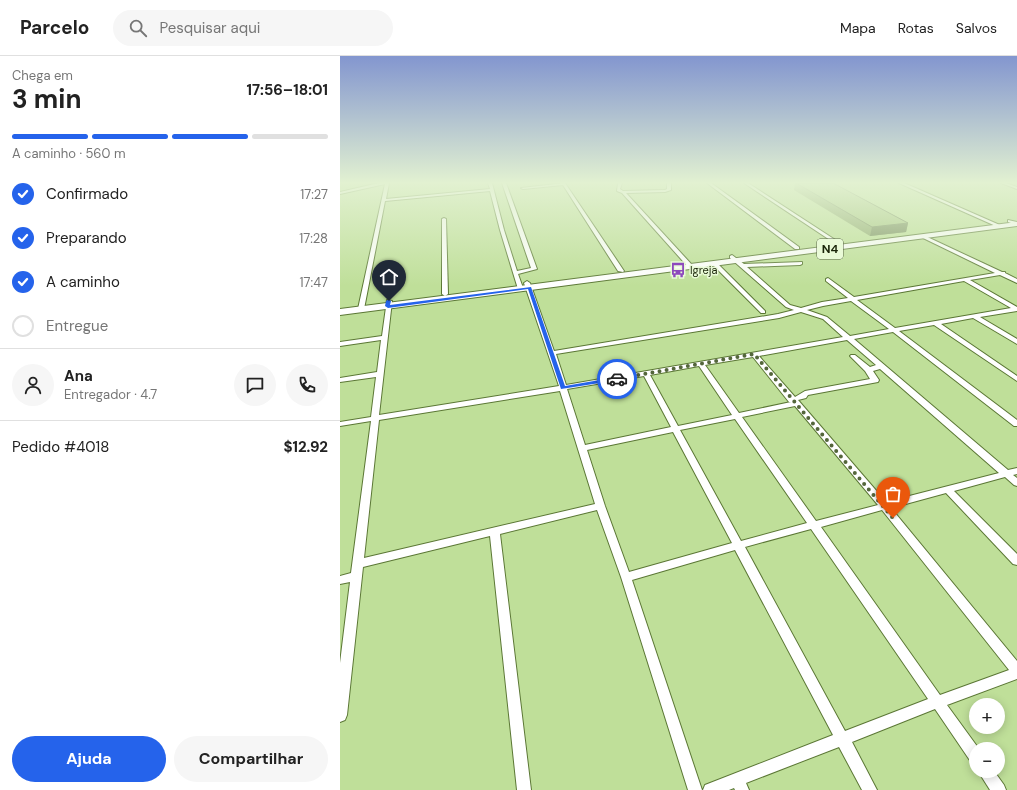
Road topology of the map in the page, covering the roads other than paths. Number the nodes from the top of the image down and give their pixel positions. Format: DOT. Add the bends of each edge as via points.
graph roads {
  1 [pos="380,217"];
  2 [pos="500,217"];
  3 [pos="516,217"];
  4 [pos="586,217"];
  5 [pos="645,217"];
  6 [pos="755,217"];
  7 [pos="799,217"];
  8 [pos="981,217"];
  9 [pos="444,219"];
  10 [pos="1017,220"];
  11 [pos="1010,221"];
  12 [pos="997,224"];
  13 [pos="1017,224"];
  14 [pos="923,236"];
  15 [pos="838,243"];
  16 [pos="797,248"];
  17 [pos="734,259"];
  18 [pos="800,263"];
  19 [pos="688,264"];
  20 [pos="715,264"];
  21 [pos="743,266"];
  22 [pos="621,271"];
  23 [pos="515,273"];
  24 [pos="1003,273"];
  25 [pos="828,280"];
  26 [pos="965,280"];
  27 [pos="1017,281"];
  28 [pos="524,286"];
  29 [pos="446,294"];
  30 [pos="852,299"];
  31 [pos="388,304"];
  32 [pos="340,307"];
  33 [pos="362,307"];
  34 [pos="1017,309"];
  35 [pos="798,310"];
  36 [pos="340,312"];
  37 [pos="762,312"];
  38 [pos="975,316"];
  39 [pos="934,323"];
  40 [pos="894,330"];
  41 [pos="385,337"];
  42 [pos="848,338"];
  43 [pos="1017,342"];
  44 [pos="340,344"];
  45 [pos="552,353"];
  46 [pos="754,354"];
  47 [pos="852,356"];
  48 [pos="701,364"];
  49 [pos="881,366"];
  50 [pos="869,370"];
  51 [pos="381,374"];
  52 [pos="646,374"];
  53 [pos="1017,378"];
  54 [pos="340,380"];
  55 [pos="563,388"];
  56 [pos="794,402"];
  57 [pos="738,416"];
  58 [pos="376,418"];
  59 [pos="340,424"];
  60 [pos="1017,424"];
  61 [pos="675,429"];
  62 [pos="582,448"];
  63 [pos="1017,471"];
  64 [pos="1006,474"];
  65 [pos="1017,483"];
  66 [pos="948,490"];
  67 [pos="600,506"];
  68 [pos="884,506"];
  69 [pos="814,525"];
  70 [pos="495,532"];
  71 [pos="739,545"];
  72 [pos="1017,561"];
  73 [pos="357,564"];
  74 [pos="356,576"];
  75 [pos="626,577"];
  76 [pos="340,580"];
  77 [pos="1017,670"];
  78 [pos="1017,673"];
  79 [pos="937,702"];
  80 [pos="340,715"];
  81 [pos="842,738"];
  82 [pos="969,747"];
  83 [pos="991,778"];
  84 [pos="740,785"];
  85 [pos="524,790"];
  86 [pos="695,790"];
  87 [pos="710,790"];
  88 [pos="870,790"];
  89 [pos="999,790"];
  1 -- 33 [label="street"];
  2 -- 23 [label="street"];
  3 -- 23 [label="street" via="534,270"];
  4 -- 22 [label="street"];
  5 -- 19 [label="street"];
  6 -- 16 [label="street"];
  7 -- 15 [label="street"];
  8 -- 12 [label="street"];
  9 -- 29 [label="street"];
  10 -- 11 [label="highway, N4"];
  11 -- 12 [label="highway, N4"];
  11 -- 13 [label="street"];
  12 -- 13 [label="highway, N4"];
  12 -- 14 [label="highway, N4"];
  12 -- 15 [label="highway, N4"];
  14 -- 17 [label="highway, N4"];
  14 -- 24 [label="street"];
  15 -- 16 [label="highway, N4"];
  16 -- 17 [label="highway, N4"];
  17 -- 19 [label="highway, N4"];
  17 -- 20 [label="highway, N4"];
  17 -- 21 [label="street"];
  18 -- 21 [label="street"];
  19 -- 20 [label="highway, N4"];
  19 -- 22 [label="highway, N4"];
  19 -- 28 [label="highway, N4"];
  20 -- 37 [label="street"];
  21 -- 35 [label="street" via="774,296"];
  22 -- 28 [label="highway, N4"];
  23 -- 28 [label="street"];
  24 -- 26 [label="street"];
  24 -- 27 [label="street"];
  25 -- 30 [label="street"];
  26 -- 30 [label="street"];
  26 -- 34 [label="street"];
  28 -- 29 [label="highway, N4"];
  28 -- 31 [label="highway, N4"];
  28 -- 45 [label="street"];
  29 -- 31 [label="highway, N4"];
  30 -- 35 [label="street"];
  30 -- 40 [label="street"];
  31 -- 33 [label="highway, N4"];
  31 -- 41 [label="street"];
  32 -- 33 [label="highway, N4"];
  33 -- 36 [label="highway, N4"];
  34 -- 38 [label="street"];
  35 -- 42 [label="street" via="822,316"];
  35 -- 45 [label="street" via="779,316"];
  38 -- 39 [label="street"];
  38 -- 43 [label="street"];
  39 -- 40 [label="street"];
  39 -- 53 [label="street"];
  40 -- 42 [label="street"];
  40 -- 60 [label="street"];
  41 -- 44 [label="street"];
  41 -- 51 [label="street"];
  42 -- 46 [label="street"];
  42 -- 49 [label="street"];
  45 -- 55 [label="street"];
  46 -- 48 [label="street"];
  46 -- 56 [label="street"];
  47 -- 50 [label="street"];
  48 -- 52 [label="street"];
  48 -- 57 [label="street"];
  49 -- 50 [label="street"];
  49 -- 64 [label="street"];
  50 -- 56 [label="street" via="875,380 805,393"];
  51 -- 54 [label="street"];
  51 -- 58 [label="street"];
  52 -- 55 [label="street"];
  52 -- 61 [label="street"];
  55 -- 58 [label="street"];
  55 -- 62 [label="street"];
  56 -- 57 [label="street"];
  56 -- 68 [label="street"];
  57 -- 61 [label="street"];
  57 -- 69 [label="street"];
  58 -- 59 [label="street"];
  58 -- 73 [label="street"];
  61 -- 62 [label="street"];
  61 -- 71 [label="street"];
  62 -- 67 [label="street"];
  63 -- 64 [label="street"];
  64 -- 65 [label="street"];
  64 -- 66 [label="street"];
  66 -- 68 [label="street"];
  66 -- 72 [label="street"];
  67 -- 70 [label="street"];
  67 -- 75 [label="street"];
  68 -- 69 [label="street"];
  68 -- 77 [label="street"];
  69 -- 71 [label="street"];
  69 -- 79 [label="street"];
  70 -- 73 [label="street"];
  70 -- 85 [label="street"];
  71 -- 75 [label="street"];
  71 -- 81 [label="street"];
  73 -- 74 [label="street"];
  74 -- 76 [label="street"];
  74 -- 80 [label="street"];
  75 -- 86 [label="street"];
  78 -- 79 [label="street"];
  79 -- 81 [label="street"];
  79 -- 82 [label="street"];
  81 -- 84 [label="street"];
  81 -- 88 [label="street"];
  83 -- 89 [label="street"];
  84 -- 87 [label="street"];
}
